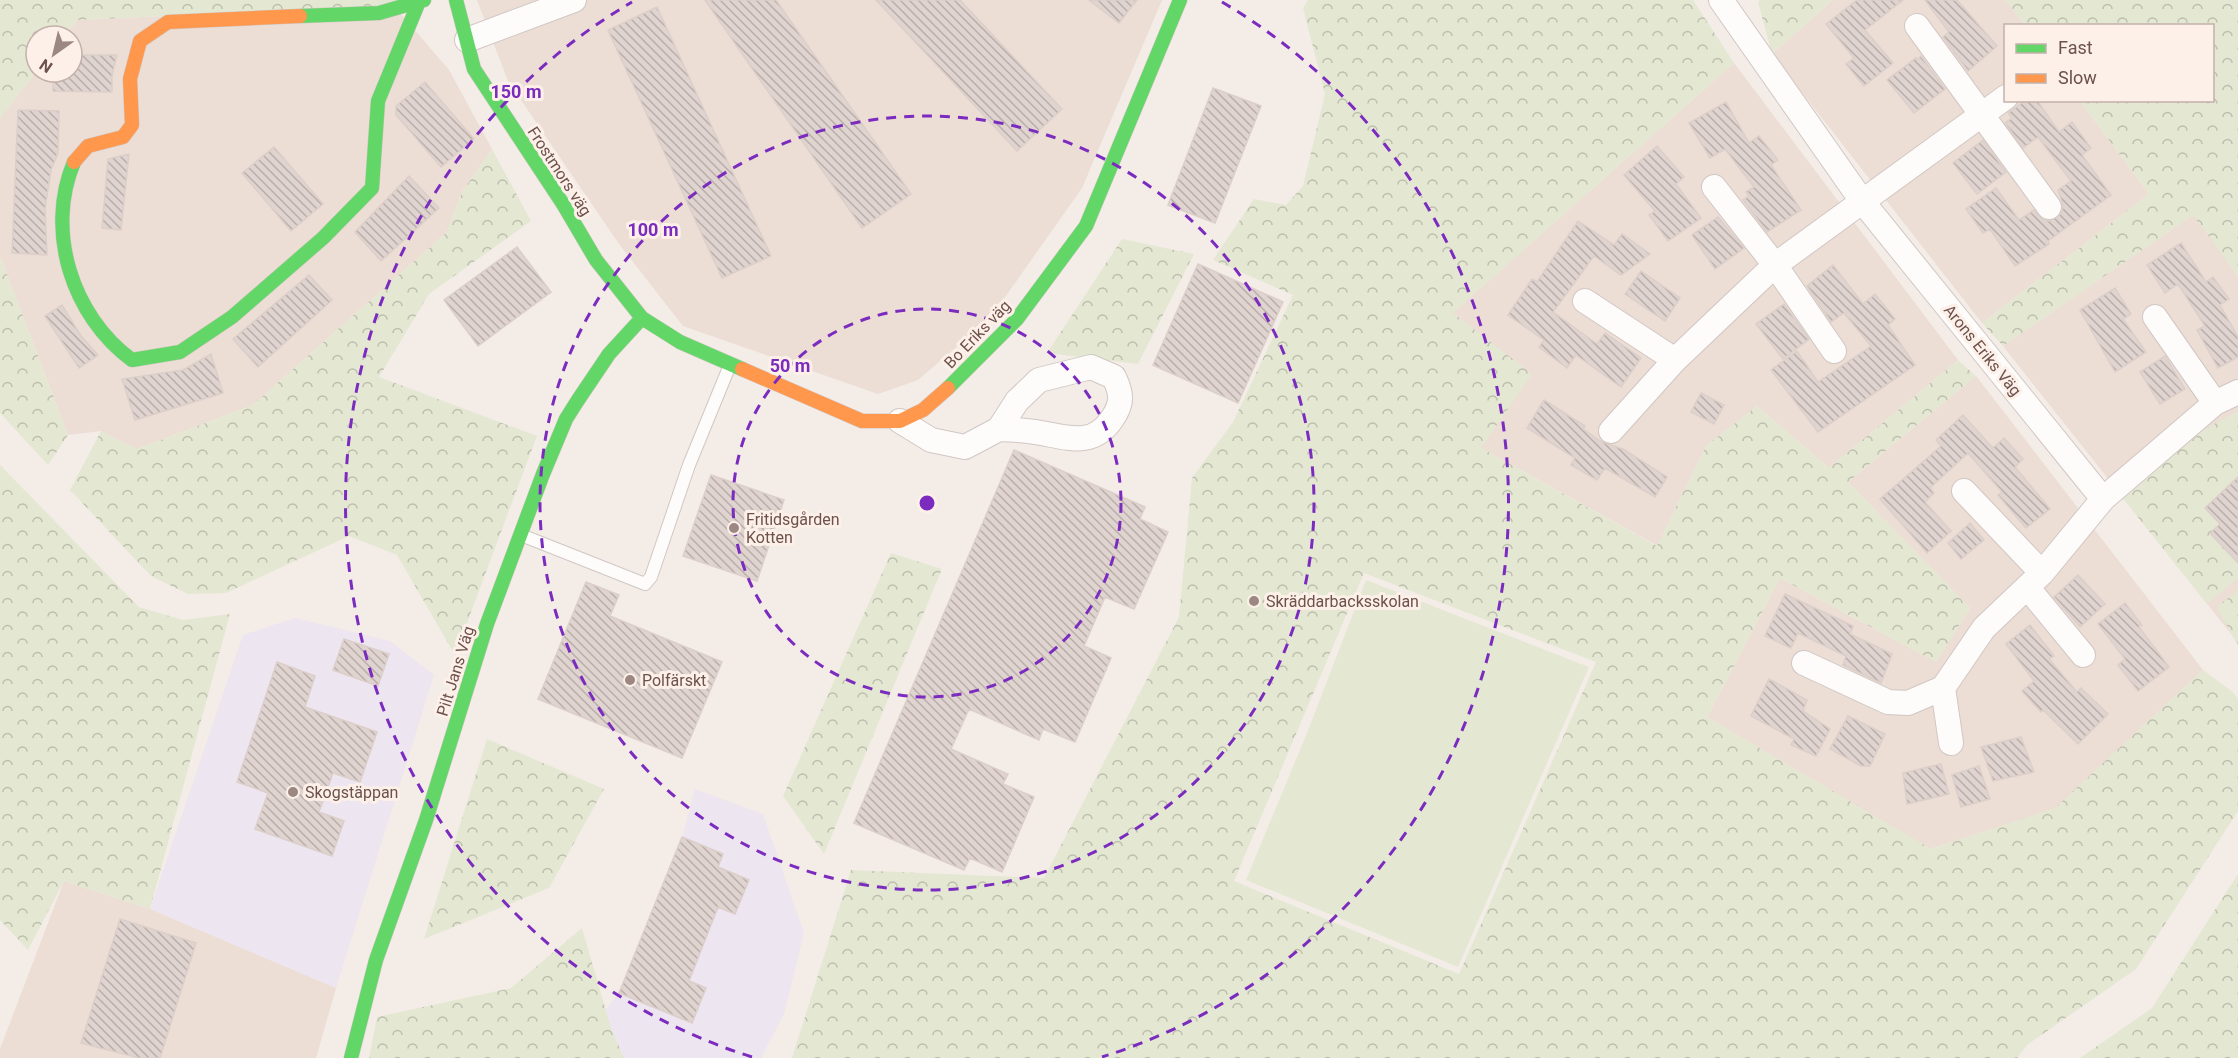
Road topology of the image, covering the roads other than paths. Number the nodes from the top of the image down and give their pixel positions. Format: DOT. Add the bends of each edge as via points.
graph roads {
  1 [pos="456,0"];
  2 [pos="573,0"];
  3 [pos="1180,0"];
  4 [pos="1721,0"];
  5 [pos="421,2"];
  6 [pos="1917,26"];
  7 [pos="467,40"];
  8 [pos="2004,98"];
  9 [pos="1982,114"];
  10 [pos="1714,187"];
  11 [pos="1862,201"];
  12 [pos="2049,207"];
  13 [pos="1775,265"];
  14 [pos="1585,301"];
  15 [pos="2155,316"];
  16 [pos="642,318"];
  17 [pos="1834,351"];
  18 [pos="1675,360"];
  19 [pos="731,365"];
  20 [pos="2238,392"];
  21 [pos="2215,403"];
  22 [pos="900,421"];
  23 [pos="999,429"];
  24 [pos="1611,431"];
  25 [pos="1964,491"];
  26 [pos="2103,499"];
  27 [pos="520,535"];
  28 [pos="2035,580"];
  29 [pos="2083,655"];
  30 [pos="1804,663"];
  31 [pos="1943,688"];
  32 [pos="1951,742"];
  33 [pos="351,1058"];
  1 -- 7 [label="street, Frostmors väg"];
  2 -- 7 [label="street"];
  3 -- 22 [label="street, Bo Eriks väg" via="1086,226 1017,320 923,410"];
  4 -- 11 [label="street, Arons Eriks Väg"];
  5 -- 5 [label="street" via="379,13 168,22 140,41 130,80 132,125 123,137 85,146 71,161 64,202 65,247 72,280 116,350 132,360 180,352 232,317 323,238 372,188 378,101"];
  6 -- 9 [label="street"];
  7 -- 16 [label="street, Frostmors väg" via="474,69 596,260"];
  8 -- 9 [label="street"];
  9 -- 11 [label="street"];
  9 -- 12 [label="street"];
  10 -- 13 [label="street"];
  11 -- 13 [label="street"];
  11 -- 26 [label="street, Arons Eriks Väg"];
  13 -- 17 [label="street"];
  13 -- 18 [label="street"];
  14 -- 18 [label="street"];
  15 -- 21 [label="street"];
  16 -- 19 [label="street, Bo Eriks väg" via="680,342"];
  16 -- 27 [label="street, Pilt Jans Väg" via="609,354 566,419"];
  18 -- 24 [label="street"];
  19 -- 22 [label="street, Bo Eriks väg" via="862,421"];
  19 -- 27 [label="lane" via="689,465 651,577 645,584"];
  20 -- 21 [label="street"];
  21 -- 26 [label="street"];
  22 -- 23 [label="street" via="931,440 965,447"];
  23 -- 23 [label="street" via="1017,401 1039,380 1090,367 1114,377 1122,395 1113,417 1095,437 1071,441 1040,432"];
  25 -- 28 [label="street"];
  26 -- 28 [label="street"];
  27 -- 33 [label="street, Pilt Jans Väg" via="376,960"];
  28 -- 29 [label="street"];
  28 -- 31 [label="street" via="1984,628"];
  30 -- 31 [label="street" via="1888,702 1908,703"];
  31 -- 32 [label="street"];
}
